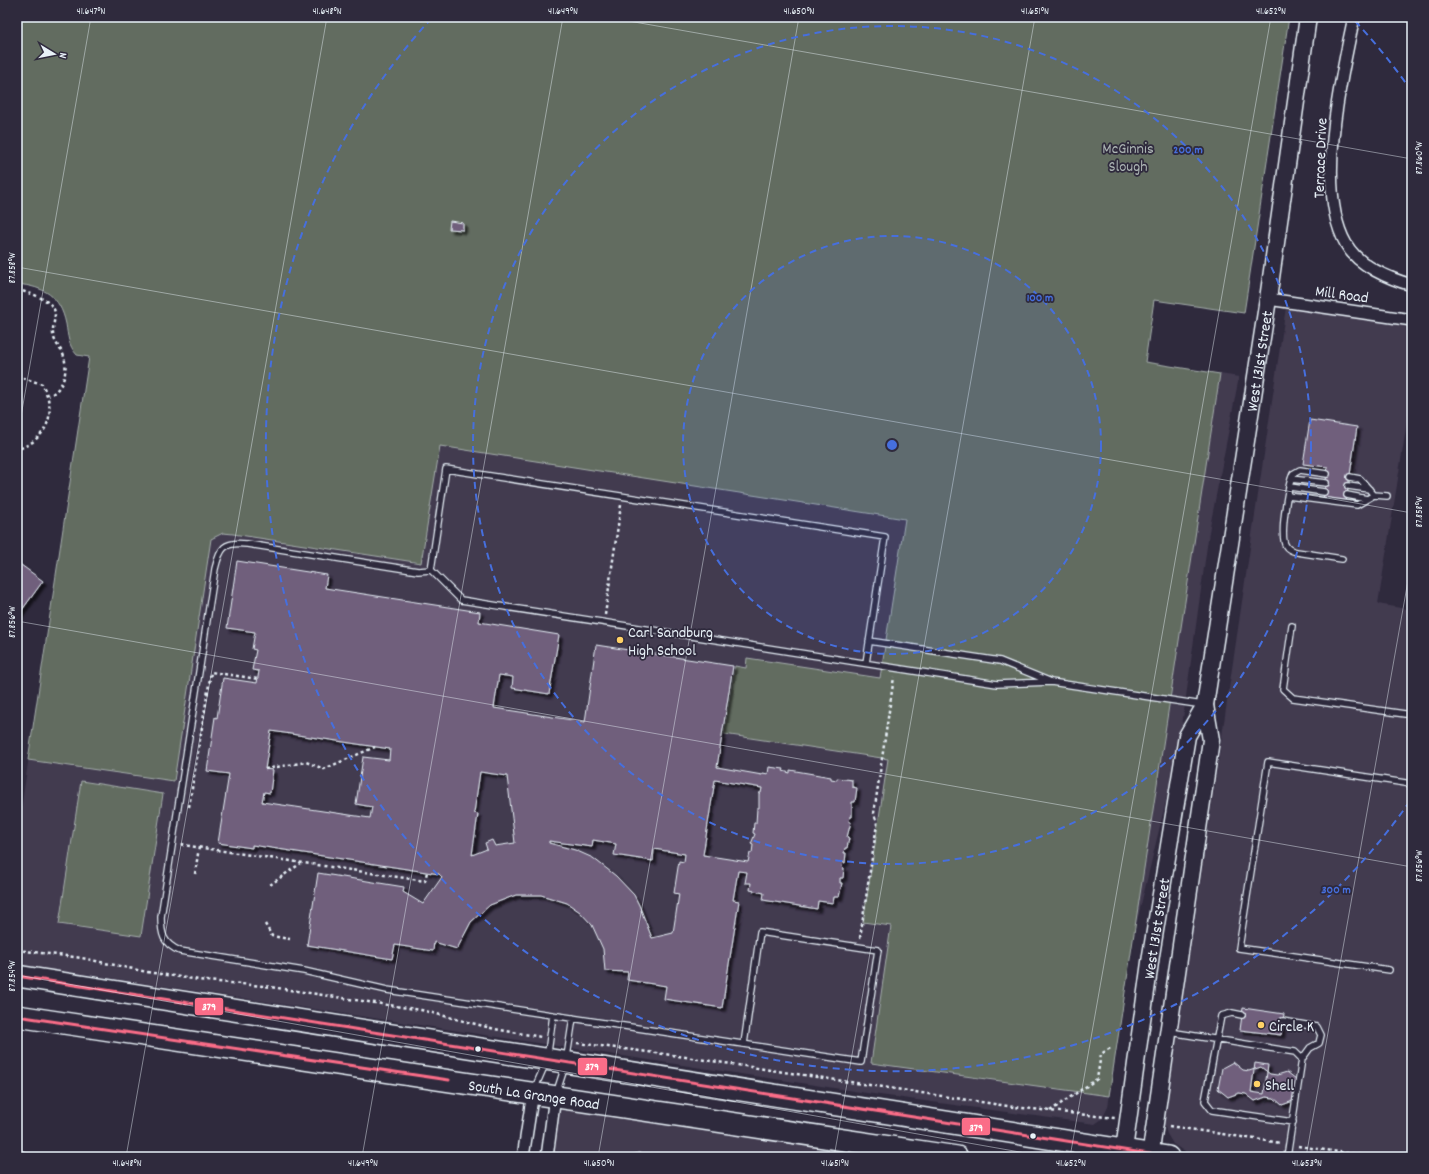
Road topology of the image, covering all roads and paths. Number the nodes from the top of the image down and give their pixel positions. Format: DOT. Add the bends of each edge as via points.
graph roads {
  1 [pos="1308,17"];
  2 [pos="1354,17"];
  3 [pos="1412,285"];
  4 [pos="17,290"];
  5 [pos="1268,299"];
  6 [pos="1412,320"];
  7 [pos="17,376"];
  8 [pos="49,396"];
  9 [pos="17,450"];
  10 [pos="1327,474"];
  11 [pos="1350,477"];
  12 [pos="1291,479"];
  13 [pos="1326,483"];
  14 [pos="1348,486"];
  15 [pos="1290,488"];
  16 [pos="1369,489"];
  17 [pos="1324,492"];
  18 [pos="1374,495"];
  19 [pos="623,496"];
  20 [pos="1288,496"];
  21 [pos="1347,496"];
  22 [pos="1387,496"];
  23 [pos="1367,499"];
  24 [pos="1342,559"];
  25 [pos="431,570"];
  26 [pos="603,622"];
  27 [pos="1292,626"];
  28 [pos="869,641"];
  29 [pos="866,663"];
  30 [pos="896,668"];
  31 [pos="258,679"];
  32 [pos="1051,682"];
  33 [pos="1205,705"];
  34 [pos="1412,715"];
  35 [pos="375,747"];
  36 [pos="265,769"];
  37 [pos="1412,784"];
  38 [pos="188,813"];
  39 [pos="184,837"];
  40 [pos="199,847"];
  41 [pos="302,863"];
  42 [pos="427,872"];
  43 [pos="195,874"];
  44 [pos="270,885"];
  45 [pos="264,924"];
  46 [pos="290,939"];
  47 [pos="859,947"];
  48 [pos="17,950"];
  49 [pos="1389,970"];
  50 [pos="17,976"];
  51 [pos="553,1015"];
  52 [pos="1242,1015"];
  53 [pos="17,1016"];
  54 [pos="573,1018"];
  55 [pos="1283,1021"];
  56 [pos="1169,1032"];
  57 [pos="538,1037"];
  58 [pos="1215,1040"];
  59 [pos="586,1044"];
  60 [pos="744,1044"];
  61 [pos="1112,1047"];
  62 [pos="1302,1059"];
  63 [pos="557,1061"];
  64 [pos="533,1092"];
  65 [pos="555,1096"];
  66 [pos="1050,1111"];
  67 [pos="1092,1115"];
  68 [pos="1293,1122"];
  69 [pos="1124,1154"];
  70 [pos="17,1156"];
  71 [pos="1156,1156"];
  72 [pos="22,1157"];
  73 [pos="523,1157"];
  74 [pos="547,1157"];
  75 [pos="957,1157"];
  76 [pos="1287,1157"];
  1 -- 5 [label="street, West 131st Street"];
  2 -- 3 [label="street, Terrace Drive" via="1337,103 1333,140 1332,204 1346,246 1360,260 1378,271"];
  4 -- 8 [label="path" via="37,296 55,311 53,337 67,367 56,392"];
  5 -- 6 [label="street, Mill Road"];
  5 -- 33 [label="street, West 131st Street"];
  7 -- 8 [label="path" via="42,384"];
  8 -- 9 [label="path" via="48,425 36,439"];
  10 -- 12 [label="lane" via="1300,470 1293,474"];
  11 -- 16 [label="lane" via="1360,479"];
  12 -- 13 [label="lane"];
  12 -- 15 [label="lane"];
  14 -- 16 [label="lane"];
  15 -- 17 [label="lane"];
  15 -- 20 [label="lane"];
  16 -- 18 [label="lane"];
  18 -- 22 [label="lane"];
  18 -- 23 [label="lane"];
  19 -- 25 [label="lane" via="446,469"];
  19 -- 26 [label="path"];
  19 -- 28 [label="lane" via="885,537"];
  20 -- 23 [label="lane" via="1357,505"];
  20 -- 24 [label="lane" via="1283,530 1286,546 1297,552"];
  21 -- 23 [label="lane"];
  25 -- 26 [label="lane" via="461,600"];
  25 -- 51 [label="lane" via="418,571 237,543 229,544 220,552 215,569 161,917 162,937 166,943 180,951 304,972 387,990"];
  26 -- 29 [label="lane"];
  27 -- 34 [label="lane" via="1282,689 1293,698"];
  28 -- 29 [label="lane"];
  28 -- 32 [label="lane" via="1000,661"];
  29 -- 30 [label="lane"];
  30 -- 32 [label="lane" via="997,684"];
  30 -- 47 [label="path" via="874,814 877,824"];
  31 -- 38 [label="path" via="211,672"];
  32 -- 33 [label="lane"];
  33 -- 56 [label="street, West 131st Street" via="1211,740"];
  33 -- 69 [label="street, West 131st Street" via="1187,736 1151,955"];
  35 -- 36 [label="path" via="324,769 306,762"];
  37 -- 49 [label="lane" via="1268,762 1239,948"];
  39 -- 40 [label="path" via="183,845"];
  40 -- 41 [label="path"];
  40 -- 43 [label="path"];
  41 -- 42 [label="path" via="425,881"];
  41 -- 44 [label="path"];
  45 -- 46 [label="path" via="272,936"];
  47 -- 60 [label="lane" via="760,932"];
  47 -- 60 [label="lane" via="878,950 861,1062"];
  48 -- 57 [label="path" via="88,959 199,980 264,986 421,1010"];
  50 -- 63 [label="highway"];
  51 -- 54 [label="lane"];
  51 -- 63 [label="lane"];
  52 -- 58 [label="lane" via="1232,1013 1221,1016"];
  53 -- 64 [label="highway, South La Grange Road"];
  54 -- 60 [label="lane"];
  54 -- 63 [label="lane"];
  55 -- 62 [label="lane" via="1317,1027 1321,1035 1319,1043 1310,1048"];
  56 -- 58 [label="lane"];
  56 -- 71 [label="street, West 131st Street"];
  58 -- 62 [label="lane" via="1294,1052"];
  58 -- 68 [label="lane" via="1205,1101 1212,1110"];
  59 -- 66 [label="path"];
  61 -- 66 [label="path" via="1101,1054 1097,1079"];
  62 -- 68 [label="lane"];
  63 -- 64 [label="lane"];
  63 -- 65 [label="lane"];
  63 -- 69 [label="highway"];
  64 -- 65 [label="highway, South La Grange Road"];
  64 -- 73 [label="street"];
  65 -- 74 [label="street"];
  65 -- 75 [label="highway, South La Grange Road"];
  66 -- 67 [label="path"];
  68 -- 76 [label="lane"];
  69 -- 71 [label="highway"];
  70 -- 72 [label="street"];
}
